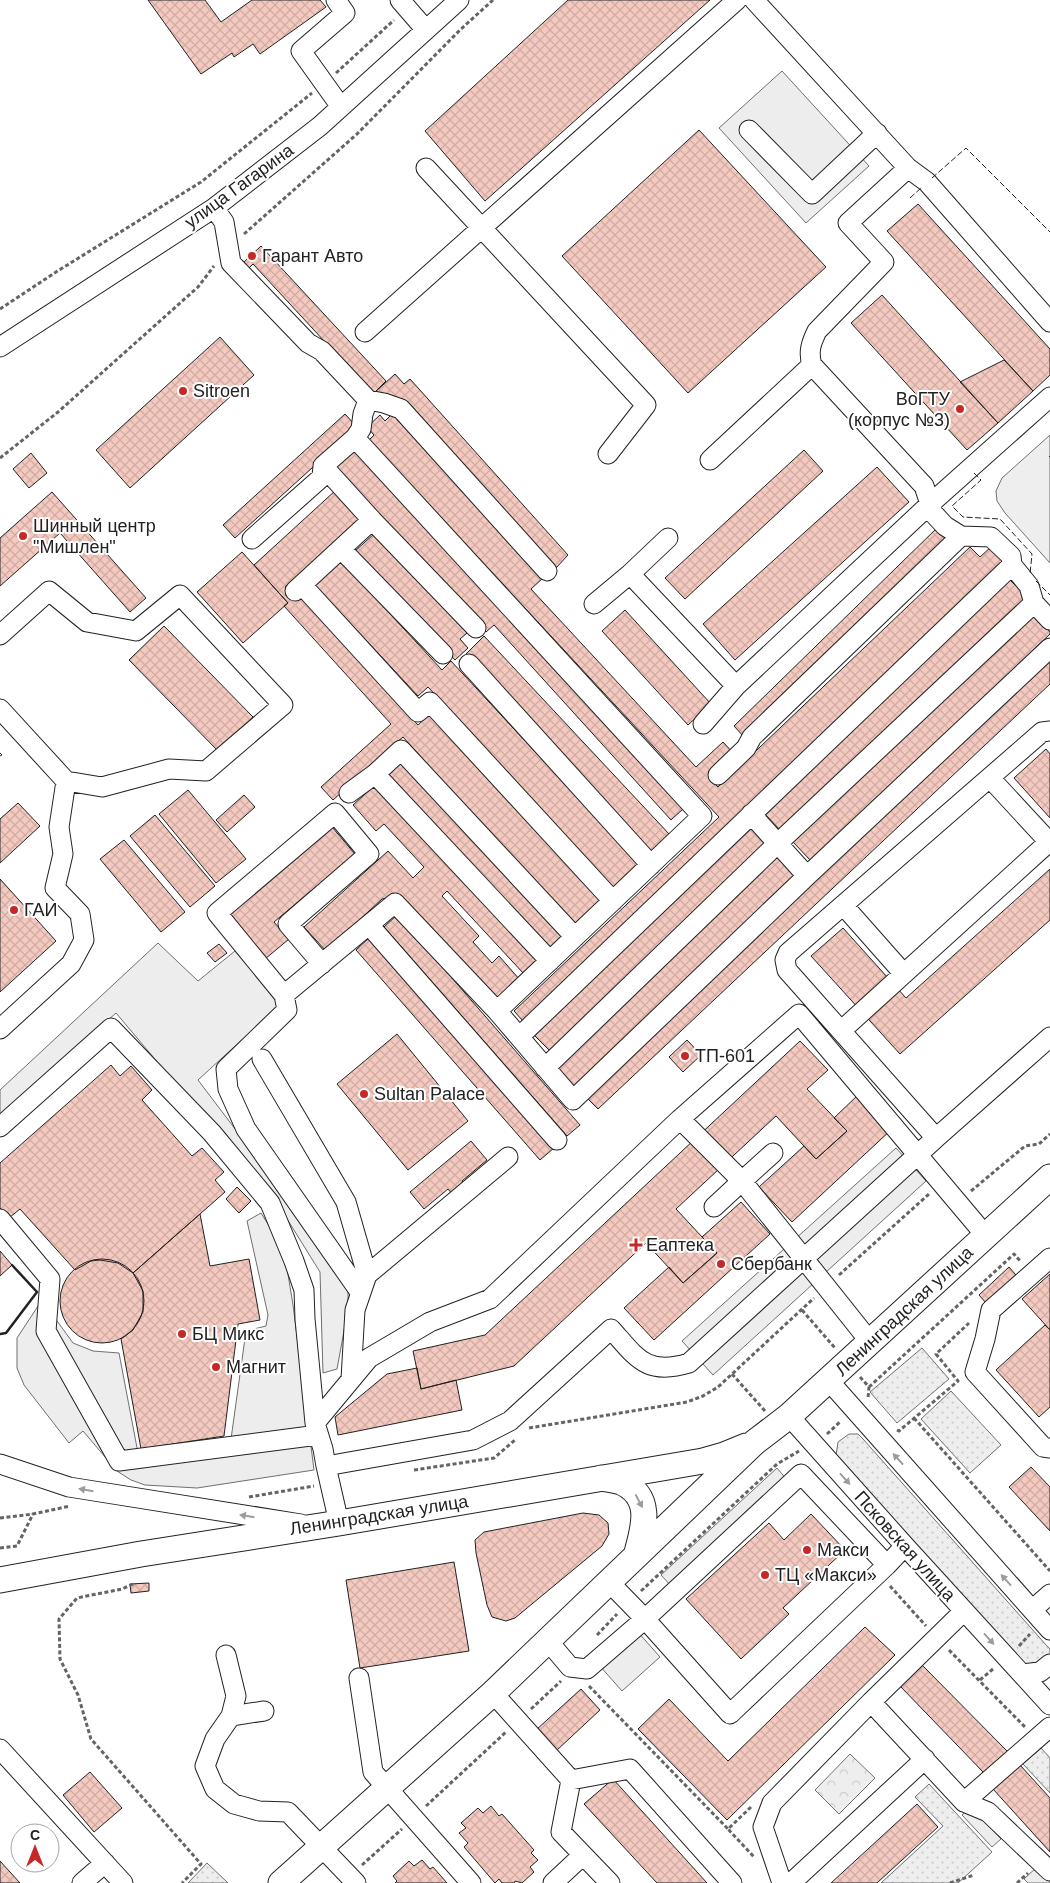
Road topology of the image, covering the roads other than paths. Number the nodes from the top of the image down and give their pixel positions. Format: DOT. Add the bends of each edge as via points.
graph roads {
  1 [pos="336,0"];
  2 [pos="459,0"];
  3 [pos="737,0"];
  4 [pos="754,0"];
  5 [pos="404,4"];
  6 [pos="426,30"];
  7 [pos="340,107"];
  8 [pos="749,130"];
  9 [pos="877,133"];
  10 [pos="426,168"];
  11 [pos="908,168"];
  12 [pos="214,208"];
  13 [pos="482,228"];
  14 [pos="1050,322"];
  15 [pos="366,332"];
  16 [pos="0,347"];
  17 [pos="812,364"];
  18 [pos="1050,396"];
  19 [pos="368,400"];
  20 [pos="355,438"];
  21 [pos="608,454"];
  22 [pos="710,460"];
  23 [pos="324,466"];
  24 [pos="930,504"];
  25 [pos="372,520"];
  26 [pos="962,536"];
  27 [pos="668,538"];
  28 [pos="252,539"];
  29 [pos="341,548"];
  30 [pos="1012,565"];
  31 [pos="547,571"];
  32 [pos="630,574"];
  33 [pos="1034,603"];
  34 [pos="594,604"];
  35 [pos="1050,620"];
  36 [pos="476,628"];
  37 [pos="0,635"];
  38 [pos="1050,648"];
  39 [pos="443,654"];
  40 [pos="469,664"];
  41 [pos="736,686"];
  42 [pos="0,709"];
  43 [pos="703,724"];
  44 [pos="1050,731"];
  45 [pos="375,774"];
  46 [pos="718,775"];
  47 [pos="990,778"];
  48 [pos="66,781"];
  49 [pos="349,793"];
  50 [pos="751,814"];
  51 [pos="1049,842"];
  52 [pos="777,844"];
  53 [pos="651,865"];
  54 [pos="807,876"];
  55 [pos="612,901"];
  56 [pos="843,905"];
  57 [pos="369,925"];
  58 [pos="575,937"];
  59 [pos="550,961"];
  60 [pos="322,964"];
  61 [pos="904,974"];
  62 [pos="284,995"];
  63 [pos="497,1011"];
  64 [pos="0,1029"];
  65 [pos="842,1030"];
  66 [pos="1050,1036"];
  67 [pos="519,1037"];
  68 [pos="262,1059"];
  69 [pos="545,1068"];
  70 [pos="680,1119"];
  71 [pos="0,1127"];
  72 [pos="936,1138"];
  73 [pos="557,1140"];
  74 [pos="773,1153"];
  75 [pos="919,1155"];
  76 [pos="508,1157"];
  77 [pos="1050,1177"];
  78 [pos="742,1182"];
  79 [pos="714,1207"];
  80 [pos="0,1219"];
  81 [pos="986,1236"];
  82 [pos="802,1258"];
  83 [pos="1050,1258"];
  84 [pos="364,1283"];
  85 [pos="871,1342"];
  86 [pos="352,1379"];
  87 [pos="829,1381"];
  88 [pos="789,1416"];
  89 [pos="317,1429"];
  90 [pos="755,1442"];
  91 [pos="1050,1448"];
  92 [pos="822,1454"];
  93 [pos="0,1464"];
  94 [pos="326,1466"];
  95 [pos="600,1478"];
  96 [pos="797,1478"];
  97 [pos="339,1522"];
  98 [pos="312,1526"];
  99 [pos="905,1546"];
  100 [pos="636,1556"];
  101 [pos="882,1569"];
  102 [pos="0,1580"];
  103 [pos="609,1582"];
  104 [pos="1050,1594"];
  105 [pos="1032,1610"];
  106 [pos="964,1611"];
  107 [pos="645,1619"];
  108 [pos="1042,1630"];
  109 [pos="548,1641"];
  110 [pos="226,1655"];
  111 [pos="1050,1664"];
  112 [pos="1022,1674"];
  113 [pos="359,1678"];
  114 [pos="493,1693"];
  115 [pos="871,1702"];
  116 [pos="1050,1705"];
  117 [pos="264,1712"];
  118 [pos="231,1716"];
  119 [pos="1043,1733"];
  120 [pos="0,1749"];
  121 [pos="925,1759"];
  122 [pos="571,1780"];
  123 [pos="388,1786"];
  124 [pos="964,1802"];
  125 [pos="322,1846"];
  126 [pos="583,1855"];
  127 [pos="104,1863"];
  128 [pos="1050,1871"];
  129 [pos="82,1883"];
  130 [pos="123,1883"];
  131 [pos="281,1883"];
  132 [pos="356,1883"];
  133 [pos="471,1883"];
  134 [pos="553,1883"];
  135 [pos="610,1883"];
  136 [pos="732,1883"];
  137 [pos="782,1883"];
  138 [pos="791,1883"];
  1 -- 7 [label="street" via="345,13 301,51"];
  2 -- 6 [label="street, улица Гагарина"];
  3 -- 13 [label="street"];
  4 -- 9 [label="street"];
  5 -- 6 [label="street"];
  6 -- 7 [label="street, улица Гагарина"];
  7 -- 12 [label="street, улица Гагарина"];
  8 -- 9 [label="street" via="812,194"];
  9 -- 11 [label="street"];
  10 -- 13 [label="street"];
  11 -- 14 [label="street" via="927,182"];
  11 -- 17 [label="street" via="848,223 884,262 816,331 809,354"];
  12 -- 16 [label="street, улица Гагарина"];
  12 -- 19 [label="street" via="224,222 231,263"];
  13 -- 15 [label="street"];
  13 -- 21 [label="street" via="646,405"];
  17 -- 22 [label="street"];
  17 -- 24 [label="street" via="924,486"];
  18 -- 24 [label="street"];
  19 -- 20 [label="street" via="361,429"];
  19 -- 31 [label="street" via="401,409"];
  20 -- 23 [label="street"];
  20 -- 53 [label="street" via="702,816"];
  23 -- 25 [label="street"];
  23 -- 28 [label="street" via="322,477"];
  24 -- 26 [label="street" via="945,526"];
  24 -- 41 [label="street"];
  25 -- 29 [label="street"];
  25 -- 36 [label="street"];
  26 -- 30 [label="street" via="991,537 1011,556"];
  26 -- 46 [label="street" via="752,737 746,748"];
  27 -- 32 [label="street"];
  29 -- 39 [label="street"];
  29 -- 55 [label="street" via="298,588 418,712 430,702"];
  30 -- 33 [label="street" via="1030,586"];
  30 -- 50 [label="street"];
  32 -- 34 [label="street"];
  32 -- 41 [label="street"];
  33 -- 35 [label="street"];
  33 -- 52 [label="street"];
  37 -- 48 [label="street" via="48,591 87,622 136,630 180,595 283,705 206,771 169,769 102,787"];
  38 -- 54 [label="street"];
  40 -- 53 [label="street"];
  41 -- 43 [label="street"];
  42 -- 48 [label="street"];
  44 -- 47 [label="street" via="1042,732"];
  45 -- 49 [label="street"];
  45 -- 58 [label="street" via="402,750"];
  45 -- 59 [label="street"];
  47 -- 51 [label="street"];
  47 -- 56 [label="street"];
  48 -- 64 [label="street" via="59,828 63,854 55,888 80,914 84,940 71,964"];
  50 -- 52 [label="street"];
  50 -- 67 [label="street"];
  51 -- 61 [label="street"];
  52 -- 54 [label="street"];
  52 -- 69 [label="street"];
  53 -- 55 [label="street"];
  54 -- 69 [label="street" via="572,1100"];
  55 -- 58 [label="street"];
  56 -- 61 [label="street"];
  56 -- 65 [label="street" via="788,953 785,960 787,970"];
  57 -- 60 [label="street"];
  57 -- 63 [label="street" via="395,903"];
  57 -- 73 [label="street"];
  58 -- 59 [label="street"];
  59 -- 63 [label="street"];
  60 -- 62 [label="street"];
  60 -- 62 [label="street" via="288,924 369,854 335,812 217,914"];
  61 -- 65 [label="street"];
  62 -- 84 [label="street" via="287,1010 226,1069 228,1089 246,1129"];
  63 -- 67 [label="street"];
  65 -- 72 [label="street"];
  66 -- 72 [label="street"];
  67 -- 69 [label="street"];
  68 -- 84 [label="street" via="346,1202"];
  70 -- 75 [label="street" via="798,1014"];
  70 -- 78 [label="street"];
  70 -- 86 [label="street" via="490,1299 430,1322 369,1358"];
  71 -- 89 [label="street" via="111,1028 212,1133 270,1203 304,1290"];
  72 -- 75 [label="street"];
  74 -- 78 [label="street"];
  75 -- 81 [label="street"];
  75 -- 82 [label="street"];
  76 -- 84 [label="street"];
  77 -- 81 [label="main road, Ленинградская улица"];
  78 -- 79 [label="street"];
  78 -- 82 [label="street"];
  80 -- 89 [label="street" via="50,1279 46,1331 119,1461"];
  81 -- 85 [label="main road, Ленинградская улица"];
  82 -- 85 [label="street"];
  82 -- 94 [label="street" via="689,1363 664,1368 641,1361 611,1329 510,1421 473,1440"];
  83 -- 91 [label="street" via="991,1310 975,1372 1043,1447"];
  84 -- 86 [label="street" via="355,1310"];
  85 -- 87 [label="main road, Ленинградская улица"];
  86 -- 89 [label="street"];
  87 -- 88 [label="main road, Ленинградская улица"];
  105 -- 87 [label="street, one-way"];
  88 -- 90 [label="main road, Ленинградская улица"];
  88 -- 92 [label="street, Псковская улица"];
  89 -- 94 [label="street"];
  90 -- 95 [label="main road, Ленинградская улица" via="703,1461"];
  90 -- 100 [label="main road, Ленинградская улица"];
  92 -- 96 [label="street"];
  92 -- 99 [label="street, Псковская улица, one-way"];
  98 -- 93 [label="street, one-way" via="69,1488"];
  94 -- 97 [label="street"];
  95 -- 97 [label="main road, Ленинградская улица"];
  95 -- 100 [label="main road, one-way" via="621,1483 640,1499 645,1514"];
  96 -- 101 [label="street"];
  96 -- 107 [label="street"];
  97 -- 98 [label="main road, Ленинградская улица"];
  98 -- 102 [label="main road, Ленинградская улица"];
  99 -- 101 [label="street"];
  99 -- 106 [label="street, Псковская улица"];
  100 -- 103 [label="main road, Ленинградская улица"];
  101 -- 107 [label="street" via="730,1714"];
  103 -- 107 [label="street"];
  103 -- 109 [label="main road, Ленинградская улица"];
  104 -- 105 [label="street"];
  105 -- 108 [label="street"];
  106 -- 112 [label="street, Псковская улица, one-way"];
  106 -- 115 [label="street"];
  107 -- 109 [label="street" via="587,1669 570,1667"];
  109 -- 114 [label="main road, Ленинградская улица"];
  110 -- 118 [label="street" via="236,1696"];
  111 -- 112 [label="street" via="1040,1672"];
  112 -- 116 [label="street, Псковская улица"];
  113 -- 123 [label="street" via="373,1772"];
  114 -- 122 [label="street"];
  114 -- 123 [label="main road, Ленинградская улица"];
  115 -- 121 [label="street"];
  115 -- 137 [label="street" via="772,1803 763,1827"];
  117 -- 118 [label="street"];
  118 -- 125 [label="street" via="215,1739 205,1766 215,1788 234,1804 259,1811 288,1812"];
  119 -- 124 [label="street"];
  120 -- 127 [label="street"];
  121 -- 124 [label="street"];
  121 -- 138 [label="street"];
  122 -- 126 [label="street" via="562,1832"];
  122 -- 136 [label="street" via="630,1769"];
  123 -- 125 [label="main road, Ленинградская улица"];
  123 -- 133 [label="street"];
  124 -- 128 [label="street" via="988,1812"];
  125 -- 131 [label="main road, Ленинградская улица"];
  125 -- 132 [label="street"];
  126 -- 134 [label="street"];
  126 -- 135 [label="street"];
  127 -- 129 [label="street"];
  127 -- 130 [label="street"];
}
